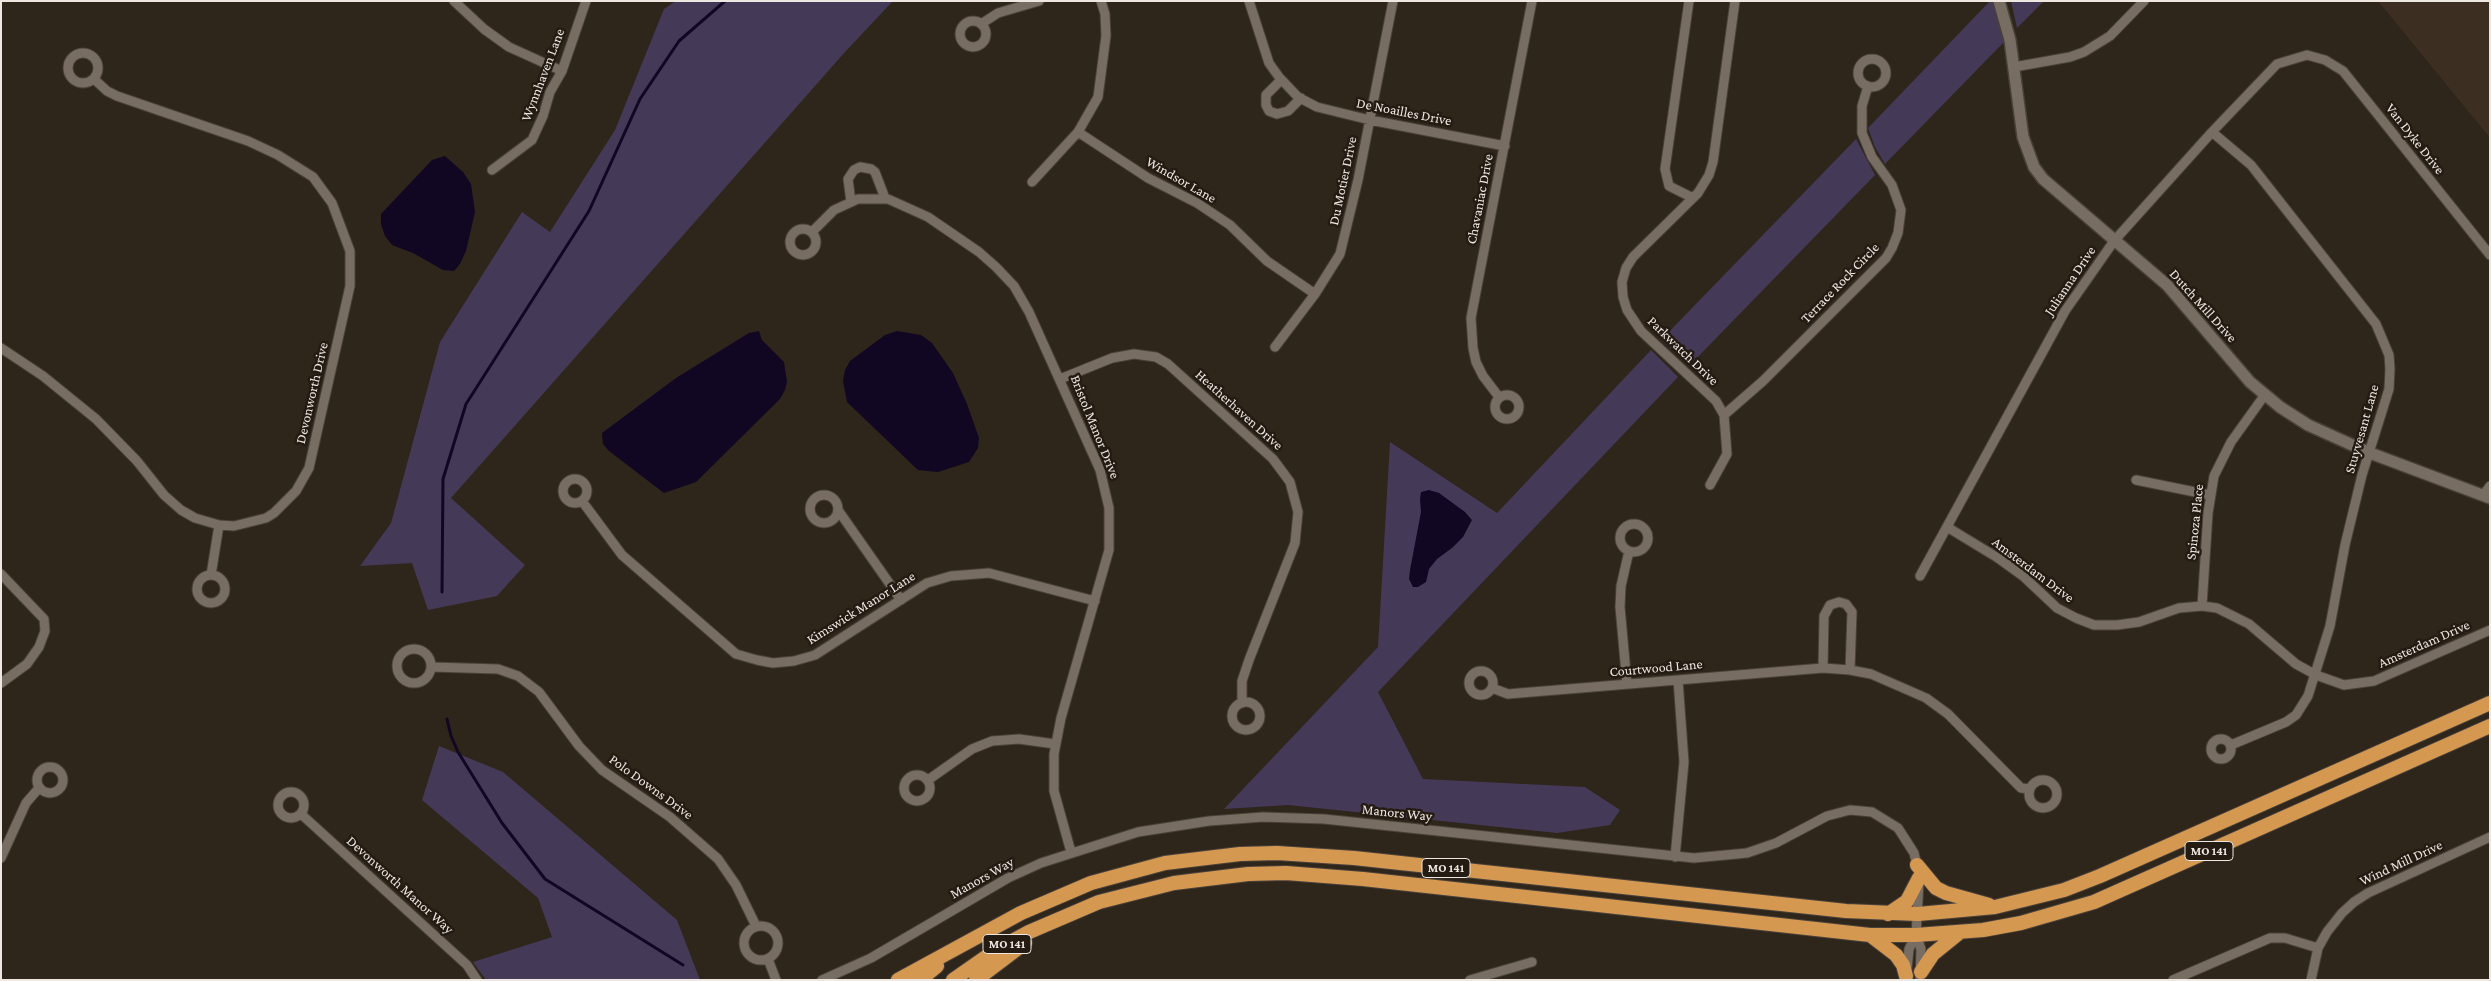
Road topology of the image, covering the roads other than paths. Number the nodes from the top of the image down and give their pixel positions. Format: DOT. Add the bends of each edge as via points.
graph roads {
  1 [pos="454,1"];
  2 [pos="586,1"];
  3 [pos="1039,1"];
  4 [pos="1101,1"];
  5 [pos="1249,1"];
  6 [pos="1392,1"];
  7 [pos="1532,1"];
  8 [pos="1688,1"];
  9 [pos="1736,1"];
  10 [pos="1999,1"];
  11 [pos="2144,1"];
  12 [pos="981,24"];
  13 [pos="2307,55"];
  14 [pos="2014,67"];
  15 [pos="562,71"];
  16 [pos="94,79"];
  17 [pos="1281,80"];
  18 [pos="1868,86"];
  19 [pos="1301,98"];
  20 [pos="1370,120"];
  21 [pos="1078,132"];
  22 [pos="2212,132"];
  23 [pos="1505,146"];
  24 [pos="492,170"];
  25 [pos="1032,182"];
  26 [pos="885,198"];
  27 [pos="1693,198"];
  28 [pos="851,202"];
  29 [pos="812,232"];
  30 [pos="2114,241"];
  31 [pos="2490,255"];
  32 [pos="1315,294"];
  33 [pos="1275,347"];
  34 [pos="1,348"];
  35 [pos="1060,379"];
  36 [pos="2264,396"];
  37 [pos="1499,397"];
  38 [pos="1724,415"];
  39 [pos="2370,454"];
  40 [pos="2136,480"];
  41 [pos="1710,485"];
  42 [pos="2488,493"];
  43 [pos="2210,495"];
  44 [pos="582,501"];
  45 [pos="838,510"];
  46 [pos="219,525"];
  47 [pos="1947,527"];
  48 [pos="1630,551"];
  49 [pos="1,574"];
  50 [pos="211,575"];
  51 [pos="1920,576"];
  52 [pos="901,600"];
  53 [pos="1095,601"];
  54 [pos="2202,606"];
  55 [pos="2490,630"];
  56 [pos="432,667"];
  57 [pos="1823,668"];
  58 [pos="1850,670"];
  59 [pos="2316,675"];
  60 [pos="1678,680"];
  61 [pos="1,683"];
  62 [pos="1627,684"];
  63 [pos="1492,688"];
  64 [pos="1242,703"];
  65 [pos="2490,703"];
  66 [pos="2490,726"];
  67 [pos="1055,744"];
  68 [pos="2231,745"];
  69 [pos="928,780"];
  70 [pos="39,788"];
  71 [pos="2030,789"];
  72 [pos="300,814"];
  73 [pos="2490,837"];
  74 [pos="1071,852"];
  75 [pos="1675,857"];
  76 [pos="1,858"];
  77 [pos="1918,872"];
  78 [pos="1995,907"];
  79 [pos="1888,914"];
  80 [pos="1918,914"];
  81 [pos="1065,916"];
  82 [pos="756,926"];
  83 [pos="988,932"];
  84 [pos="1959,933"];
  85 [pos="1870,935"];
  86 [pos="1916,935"];
  87 [pos="2318,948"];
  88 [pos="768,959"];
  89 [pos="1532,962"];
  90 [pos="1921,976"];
  91 [pos="1906,978"];
  92 [pos="477,980"];
  93 [pos="776,980"];
  94 [pos="822,980"];
  95 [pos="898,980"];
  96 [pos="920,980"];
  97 [pos="953,980"];
  98 [pos="976,980"];
  99 [pos="1470,980"];
  100 [pos="2173,980"];
  101 [pos="2311,980"];
  1 -- 15 [label="street" via="509,47"];
  2 -- 15 [label="street, Wynnhaven Lane"];
  3 -- 12 [label="street" via="998,13"];
  4 -- 21 [label="street" via="1106,36 1098,97"];
  5 -- 17 [label="street, De Noailles Drive" via="1269,63"];
  6 -- 20 [label="street, Du Motier Drive"];
  7 -- 23 [label="street, Chavaniac Drive"];
  8 -- 27 [label="street" via="1665,170 1669,186"];
  9 -- 27 [label="street, Parkwatch Drive" via="1713,162"];
  10 -- 14 [label="street, Dutch Mill Drive"];
  11 -- 14 [label="street" via="2110,36 2084,52"];
  13 -- 22 [label="street, Julianna Drive" via="2277,64"];
  13 -- 31 [label="street, Van Dyke Drive" via="2325,60 2343,71"];
  14 -- 30 [label="street, Dutch Mill Drive" via="2023,137 2034,167 2043,179"];
  15 -- 24 [label="street, Wynnhaven Lane" via="550,92 532,140"];
  16 -- 46 [label="street, Devonworth Drive" via="117,96 248,142 289,161 313,177 332,204 345,234 352,266 350,286 304,480 266,518 234,526"];
  17 -- 19 [label="street, De Noailles Drive"];
  17 -- 19 [label="street" via="1266,95 1269,111 1277,114 1288,111"];
  18 -- 38 [label="street, Terrace Rock Circle" via="1862,106 1862,133 1872,158 1895,191 1901,210 1892,248 1886,258 1763,381"];
  19 -- 20 [label="street, De Noailles Drive" via="1317,107"];
  20 -- 23 [label="street, De Noailles Drive"];
  20 -- 32 [label="street, Du Motier Drive" via="1345,240"];
  21 -- 25 [label="street"];
  21 -- 32 [label="street, Windsor Lane" via="1148,178 1197,203"];
  22 -- 30 [label="street, Julianna Drive"];
  22 -- 39 [label="street, Stuyvesant Lane" via="2251,165 2376,324 2389,355 2390,369 2389,389"];
  23 -- 37 [label="street, Chavaniac Drive" via="1471,318 1476,362"];
  26 -- 28 [label="street, Bristol Manor Drive"];
  26 -- 28 [label="street" via="876,172 860,168 854,170 848,180"];
  26 -- 35 [label="street, Bristol Manor Drive" via="928,217 996,267 1014,286 1029,312"];
  27 -- 38 [label="street, Parkwatch Drive" via="1633,257 1624,275 1622,298 1641,332 1716,402"];
  28 -- 29 [label="street, Bristol Manor Drive" via="834,210"];
  30 -- 36 [label="street, Dutch Mill Drive" via="2171,290"];
  30 -- 47 [label="street, Julianna Drive" via="2065,311"];
  32 -- 33 [label="street, Du Motier Drive"];
  34 -- 46 [label="street, Devonworth Drive" via="96,419 181,510"];
  35 -- 53 [label="street, Bristol Manor Drive" via="1100,470 1107,495 1109,550"];
  35 -- 64 [label="street, Heatherhaven Drive" via="1112,358 1134,354 1156,357 1168,364 1273,458 1290,482 1298,512 1295,543 1248,660 1242,681"];
  36 -- 39 [label="street, Dutch Mill Drive" via="2308,425"];
  36 -- 43 [label="street, Spinoza Place" via="2220,460"];
  38 -- 41 [label="street" via="1726,454"];
  39 -- 42 [label="street, Dutch Mill Drive"];
  39 -- 59 [label="street, Stuyvesant Lane" via="2347,536 2336,598"];
  40 -- 43 [label="street"];
  43 -- 54 [label="street, Spinoza Place"];
  44 -- 52 [label="street, Kimswick Manor Lane" via="622,555 736,654 773,663 815,655"];
  45 -- 52 [label="street"];
  46 -- 50 [label="street"];
  47 -- 51 [label="street, Julianna Drive"];
  47 -- 54 [label="street, Amsterdam Drive" via="2004,562 2057,608 2094,625 2139,622 2179,608"];
  48 -- 62 [label="street" via="1621,586 1620,607"];
  49 -- 61 [label="street" via="44,619 45,632 27,664"];
  52 -- 53 [label="street, Kimswick Manor Lane" via="927,583 950,576 989,573"];
  53 -- 67 [label="street, Bristol Manor Drive"];
  54 -- 59 [label="street, Amsterdam Drive" via="2216,608 2248,624 2291,660"];
  55 -- 59 [label="street, Amsterdam Drive" via="2374,681 2344,685"];
  56 -- 82 [label="street, Polo Downs Drive" via="498,669 518,676 539,692 579,746 602,770 670,816 718,859 736,885"];
  57 -- 58 [label="street, Courtwood Lane"];
  57 -- 58 [label="street" via="1824,616 1830,605 1839,602 1846,604 1852,612"];
  57 -- 60 [label="street, Courtwood Lane"];
  58 -- 71 [label="street, Courtwood Lane" via="1870,674 1926,698 1948,714 2020,788"];
  59 -- 68 [label="street, Stuyvesant Lane" via="2296,715"];
  60 -- 62 [label="street, Courtwood Lane"];
  60 -- 75 [label="street" via="1684,762"];
  62 -- 63 [label="street, Courtwood Lane" via="1508,694"];
  65 -- 78 [label="highway, MO 141" via="2100,876 2064,890"];
  66 -- 84 [label="highway, MO 141" via="2094,902 2021,923"];
  67 -- 69 [label="street" via="1013,739 992,741 972,749"];
  67 -- 74 [label="street, Bristol Manor Drive" via="1054,791"];
  70 -- 76 [label="street" via="26,803"];
  72 -- 92 [label="street, Devonworth Manor Way" via="467,965"];
  73 -- 87 [label="street, Wind Mill Drive" via="2368,893 2342,913"];
  74 -- 75 [label="street, Manors Way" via="1138,832 1209,821 1263,818 1324,819"];
  74 -- 94 [label="street, Manors Way" via="1008,878 871,958"];
  75 -- 77 [label="street, Manors Way" via="1747,853 1827,816 1850,810 1872,812 1898,828 1907,839"];
  77 -- 78 [label="highway" via="1946,893"];
  77 -- 79 [label="highway" via="1906,900"];
  77 -- 80 [label="street, Manors Way"];
  78 -- 80 [label="highway, MO 141"];
  79 -- 80 [label="highway, MO 141"];
  79 -- 83 [label="highway, MO 141" via="1354,858 1277,853 1202,858 1128,872 1056,897"];
  80 -- 86 [label="street, Manors Way"];
  81 -- 85 [label="highway, MO 141" via="1136,891 1174,883 1211,877 1286,873"];
  81 -- 97 [label="highway, MO 141" via="996,950"];
  81 -- 98 [label="highway"];
  82 -- 88 [label="street" via="769,927 777,936 778,946"];
  82 -- 88 [label="street" via="747,934 745,947 752,957"];
  83 -- 95 [label="highway"];
  83 -- 96 [label="highway, MO 141"];
  84 -- 86 [label="highway, MO 141"];
  84 -- 90 [label="highway" via="1933,954"];
  85 -- 86 [label="highway, MO 141"];
  85 -- 91 [label="highway" via="1896,955"];
  86 -- 90 [label="street" via="1921,949"];
  86 -- 91 [label="street" via="1909,949"];
  87 -- 100 [label="street" via="2285,938 2270,938"];
  87 -- 101 [label="street, Wind Mill Drive"];
  88 -- 93 [label="street"];
  89 -- 99 [label="street"];
}
